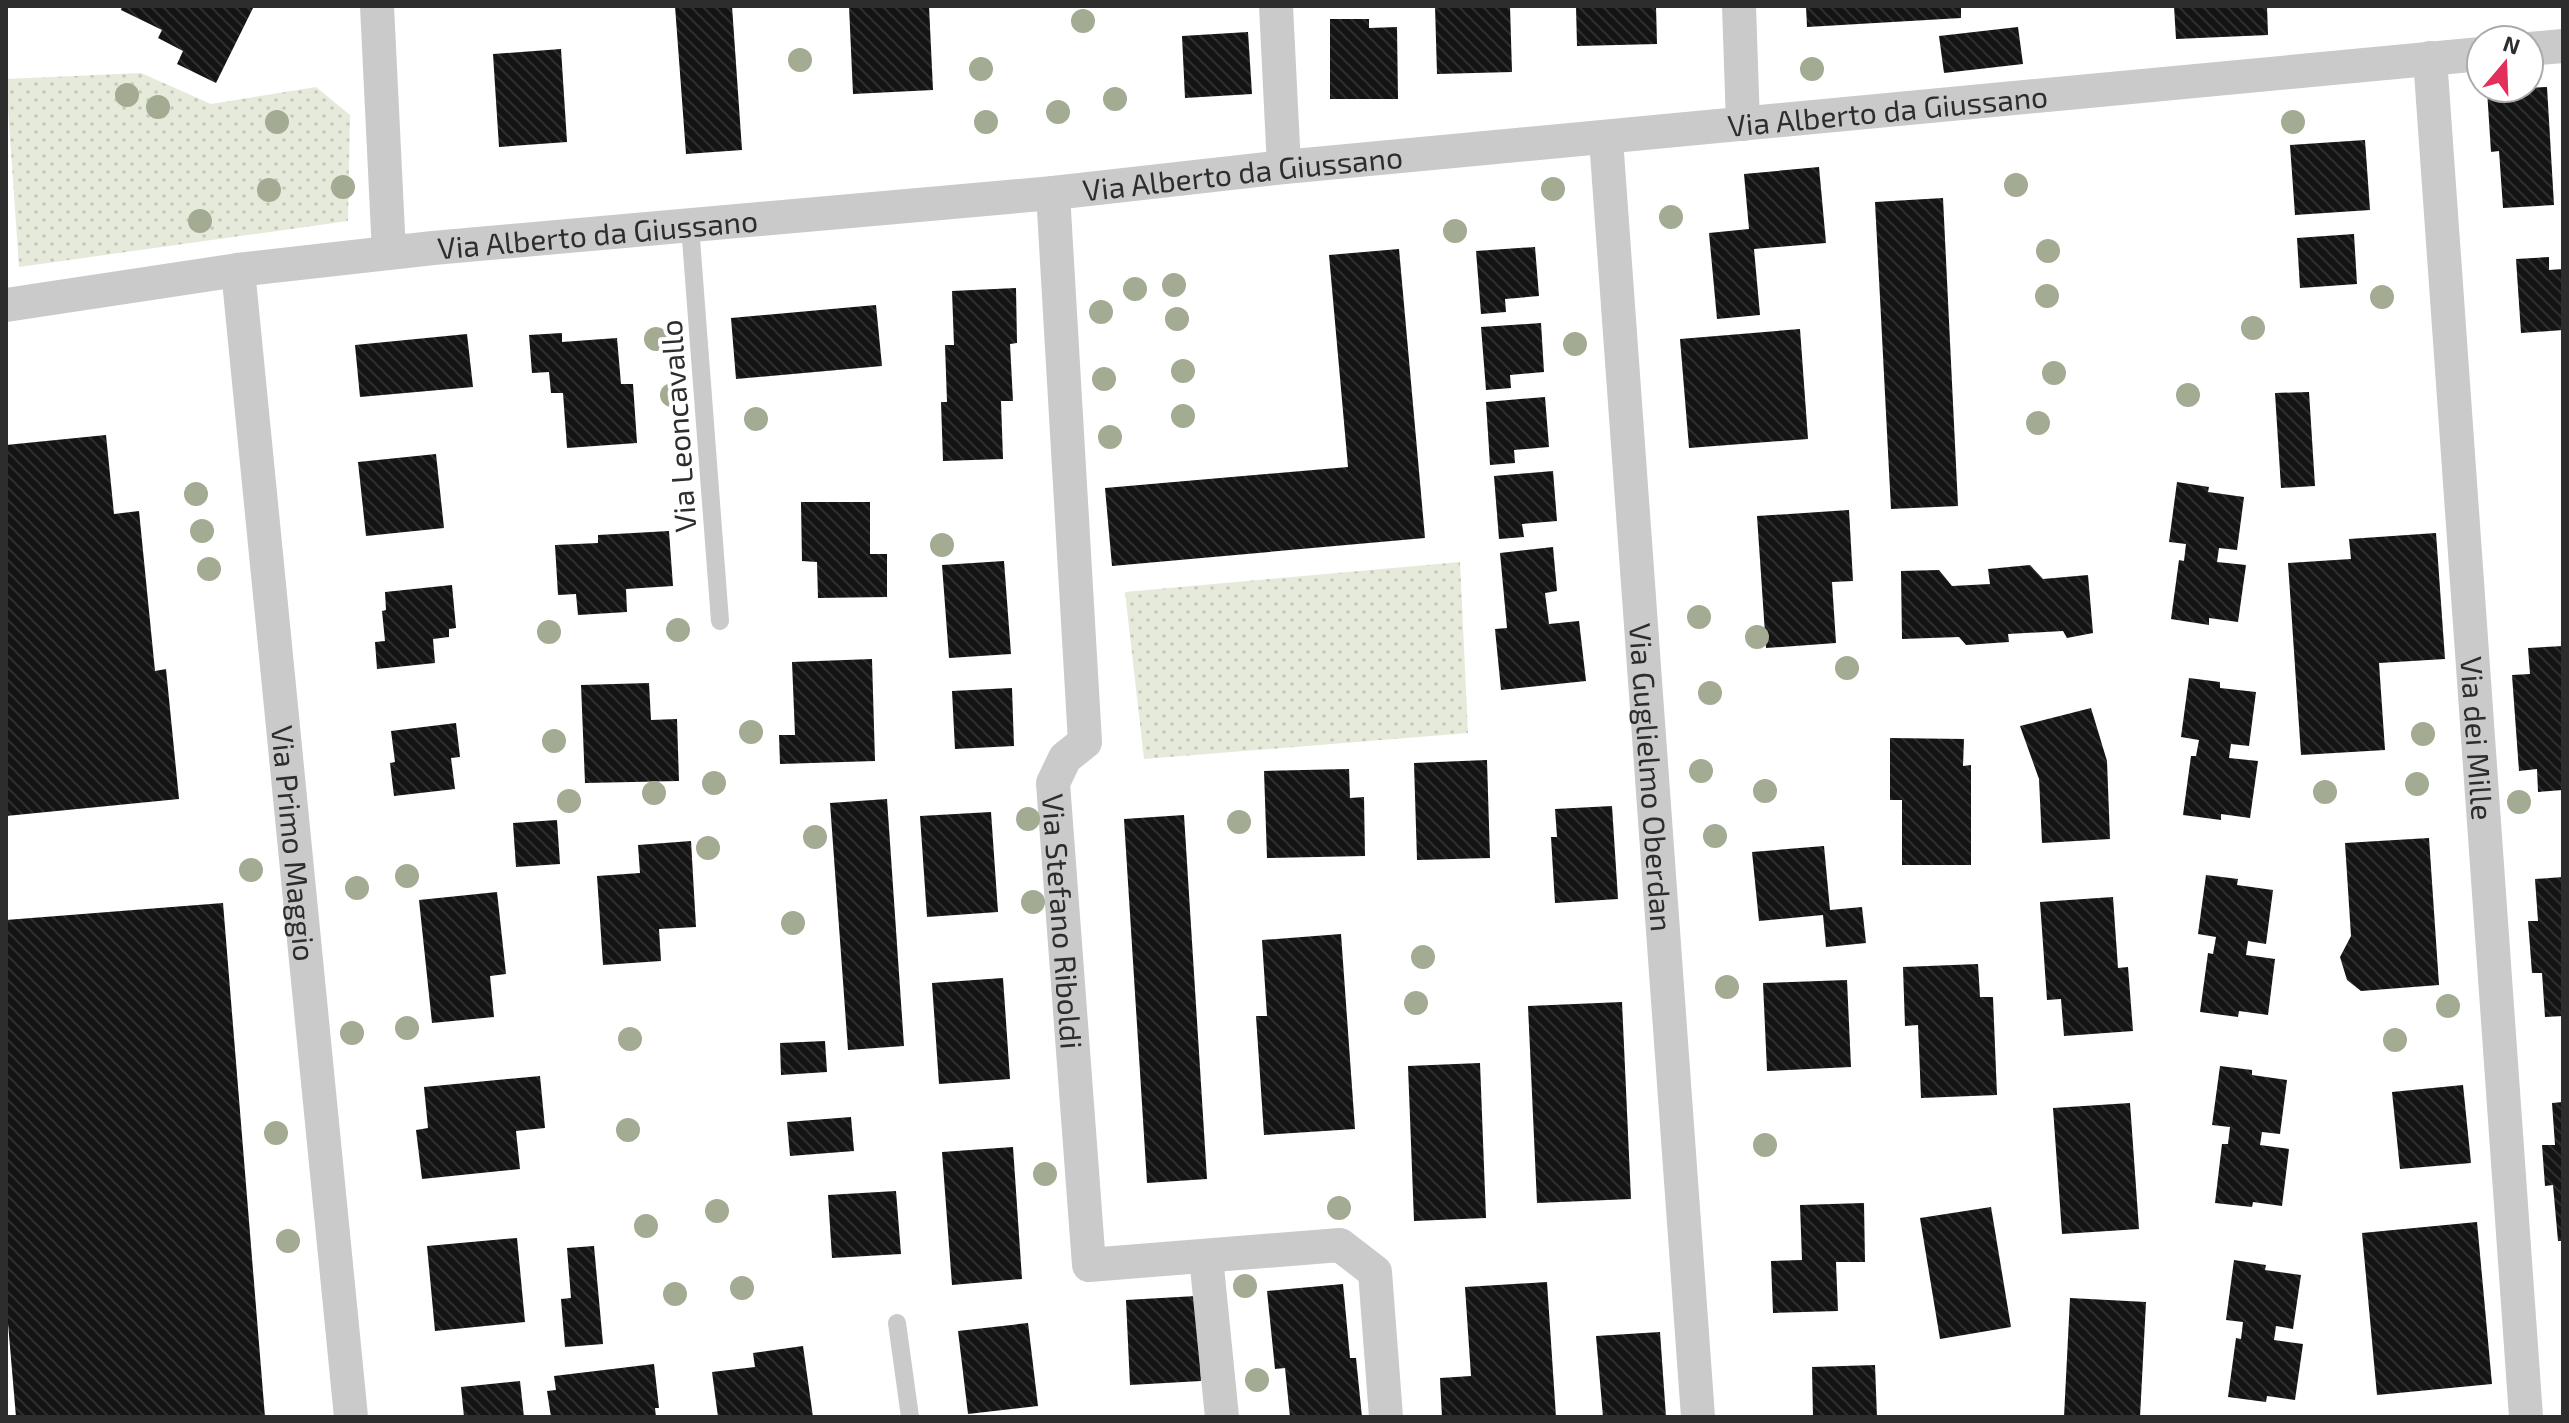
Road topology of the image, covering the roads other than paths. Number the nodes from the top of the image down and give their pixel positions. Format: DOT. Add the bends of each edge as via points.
graph roads {
  1 [pos="377,6"];
  2 [pos="1276,6"];
  3 [pos="1739,6"];
  4 [pos="2465,55"];
  5 [pos="2430,58"];
  6 [pos="1743,124"];
  7 [pos="1606,139"];
  8 [pos="1284,167"];
  9 [pos="1053,193"];
  10 [pos="690,226"];
  11 [pos="389,253"];
  12 [pos="238,270"];
  13 [pos="6,305"];
  14 [pos="720,621"];
  15 [pos="1206,1257"];
  16 [pos="897,1323"];
  17 [pos="351,1417"];
  18 [pos="910,1417"];
  19 [pos="1222,1417"];
  20 [pos="1386,1417"];
  21 [pos="1698,1417"];
  22 [pos="2526,1417"];
  1 -- 11 [label="street"];
  2 -- 8 [label="street"];
  3 -- 6 [label="street"];
  4 -- 5 [label="street, Via Alberto da Giussano"];
  5 -- 6 [label="street, Via Alberto da Giussano"];
  5 -- 22 [label="street, Via dei Mille"];
  6 -- 7 [label="street, Via Alberto da Giussano"];
  7 -- 8 [label="street, Via Alberto da Giussano"];
  7 -- 21 [label="street, Via Guglielmo Oberdan"];
  8 -- 9 [label="street, Via Alberto da Giussano"];
  9 -- 10 [label="street, Via Alberto da Giussano"];
  9 -- 15 [label="street, Via Stefano Riboldi" via="1085,742 1065,758 1053,783 1089,1265"];
  10 -- 11 [label="street, Via Alberto da Giussano"];
  10 -- 14 [label="lane, Via Leoncavallo"];
  11 -- 12 [label="street, Via Alberto da Giussano"];
  12 -- 13 [label="street, Via Alberto da Giussano"];
  12 -- 17 [label="street, Via Primo Maggio"];
  15 -- 19 [label="street"];
  15 -- 20 [label="street, Via Stefano Riboldi" via="1340,1245 1375,1272"];
  16 -- 18 [label="lane"];
}
